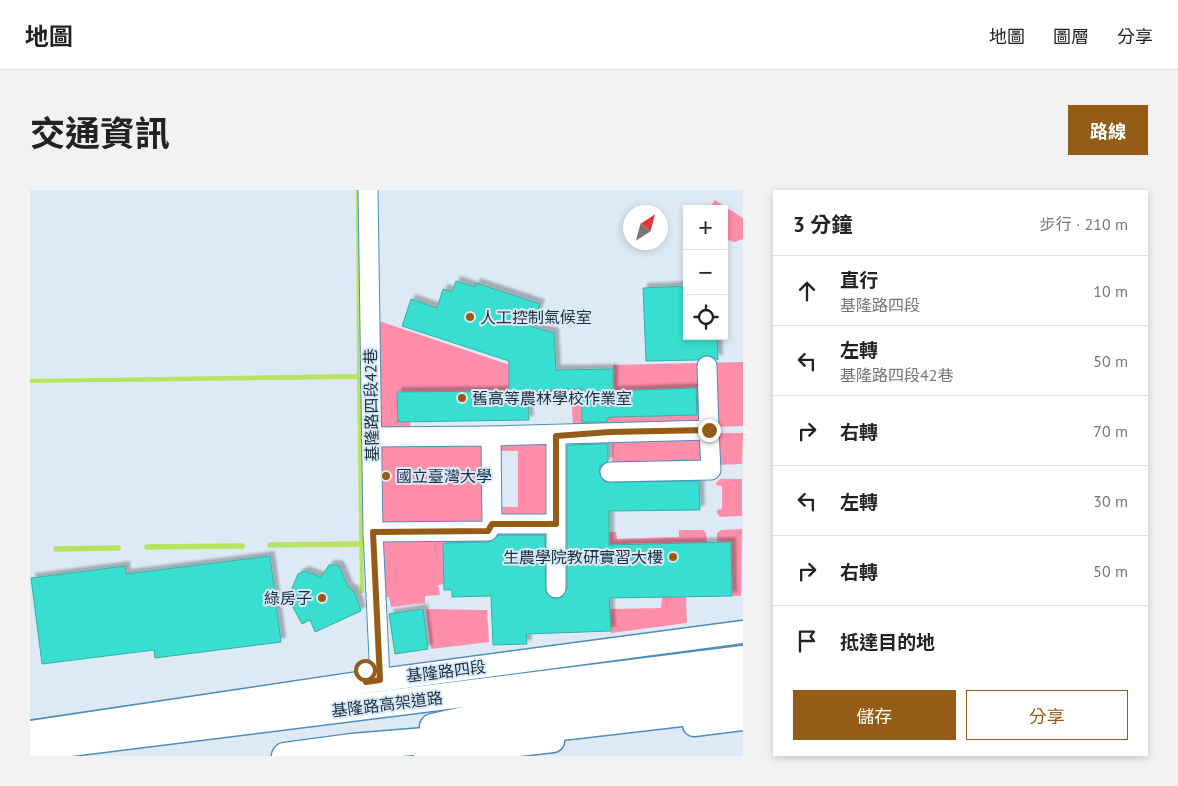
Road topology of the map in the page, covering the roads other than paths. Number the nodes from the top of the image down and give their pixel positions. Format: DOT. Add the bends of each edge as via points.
graph roads {
  1 [pos="368,190"];
  2 [pos="707,366"];
  3 [pos="709,430"];
  4 [pos="491,436"];
  5 [pos="556,436"];
  6 [pos="371,437"];
  7 [pos="610,472"];
  8 [pos="492,524"];
  9 [pos="555,524"];
  10 [pos="373,532"];
  11 [pos="556,588"];
  12 [pos="743,632"];
  13 [pos="743,659"];
  14 [pos="370,676"];
  15 [pos="743,681"];
  16 [pos="743,706"];
  17 [pos="743,719"];
  18 [pos="30,732"];
  19 [pos="352,747"];
  20 [pos="30,748"];
  21 [pos="285,756"];
  22 [pos="425,756"];
  1 -- 6 [label="lane, 基隆路四段42巷"];
  2 -- 3 [label="lane"];
  3 -- 5 [label="lane"];
  3 -- 7 [label="lane" via="711,470"];
  4 -- 5 [label="lane"];
  4 -- 6 [label="lane"];
  4 -- 8 [label="lane"];
  5 -- 9 [label="lane"];
  6 -- 10 [label="lane, 基隆路四段42巷"];
  8 -- 9 [label="lane"];
  8 -- 10 [label="lane" via="488,531"];
  9 -- 11 [label="lane"];
  10 -- 14 [label="lane, 基隆路四段42巷"];
  12 -- 14 [label="main road, 基隆路四段"];
  13 -- 20 [label="highway, 基隆路高架道路"];
  14 -- 18 [label="main road, 基隆路四段"];
  15 -- 19 [label="highway" via="489,714"];
  16 -- 19 [label="highway" via="474,737"];
  17 -- 22 [label="main road"];
  19 -- 21 [label="highway"];
}
